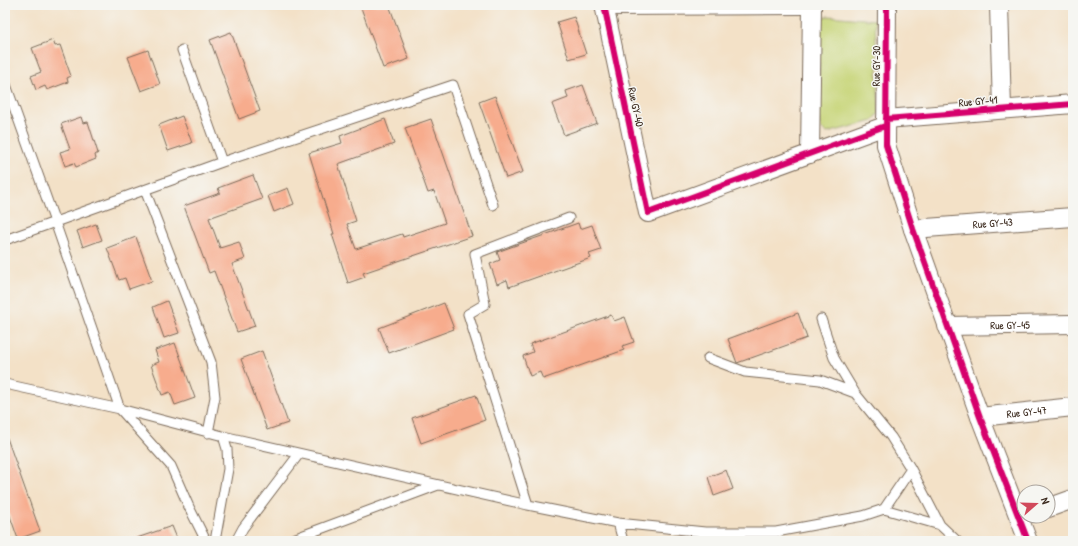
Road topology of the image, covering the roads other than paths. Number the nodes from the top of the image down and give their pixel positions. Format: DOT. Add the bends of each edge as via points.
graph roads {
  1 [pos="779,5"];
  2 [pos="805,5"];
  3 [pos="812,5"];
  4 [pos="887,5"];
  5 [pos="999,5"];
  6 [pos="604,6"];
  7 [pos="182,50"];
  8 [pos="5,82"];
  9 [pos="1073,104"];
  10 [pos="1002,110"];
  11 [pos="885,123"];
  12 [pos="810,154"];
  13 [pos="222,162"];
  14 [pos="145,190"];
  15 [pos="493,205"];
  16 [pos="648,213"];
  17 [pos="1073,217"];
  18 [pos="568,218"];
  19 [pos="55,222"];
  20 [pos="913,229"];
  21 [pos="5,240"];
  22 [pos="821,319"];
  23 [pos="1073,324"];
  24 [pos="947,326"];
  25 [pos="708,358"];
  26 [pos="5,384"];
  27 [pos="854,393"];
  28 [pos="1073,407"];
  29 [pos="120,409"];
  30 [pos="980,417"];
  31 [pos="208,432"];
  32 [pos="223,436"];
  33 [pos="299,454"];
  34 [pos="911,469"];
  35 [pos="438,485"];
  36 [pos="1073,499"];
  37 [pos="1016,503"];
  38 [pos="528,505"];
  39 [pos="1056,505"];
  40 [pos="884,509"];
  41 [pos="618,523"];
  42 [pos="1024,524"];
  43 [pos="940,525"];
  44 [pos="206,541"];
  45 [pos="215,541"];
  46 [pos="236,541"];
  47 [pos="288,541"];
  48 [pos="623,541"];
  49 [pos="957,541"];
  50 [pos="1028,541"];
  1 -- 2 [label="street"];
  1 -- 6 [label="street"];
  3 -- 12 [label="street"];
  4 -- 11 [label="street, Rue GY-30"];
  5 -- 10 [label="street"];
  6 -- 16 [label="street, Rue GY-40"];
  7 -- 13 [label="lane"];
  8 -- 19 [label="lane"];
  9 -- 10 [label="street, Rue GY-41"];
  10 -- 11 [label="street, Rue GY-41"];
  11 -- 12 [label="street, Rue GY-41"];
  11 -- 20 [label="street, Rue GY-30" via="886,145"];
  12 -- 16 [label="street, Rue GY-41"];
  13 -- 14 [label="lane"];
  13 -- 15 [label="lane" via="454,85"];
  14 -- 19 [label="lane"];
  14 -- 31 [label="lane" via="211,362 215,397"];
  17 -- 20 [label="street, Rue GY-43"];
  18 -- 38 [label="lane" via="475,254 485,304 468,314"];
  19 -- 21 [label="lane"];
  19 -- 29 [label="lane"];
  20 -- 24 [label="street, Rue GY-30"];
  22 -- 27 [label="lane" via="834,358"];
  23 -- 24 [label="street, Rue GY-45"];
  24 -- 30 [label="street, Rue GY-30"];
  25 -- 27 [label="lane" via="745,372 820,380"];
  26 -- 29 [label="lane"];
  27 -- 34 [label="lane" via="891,437"];
  28 -- 30 [label="street, Rue GY-47"];
  29 -- 31 [label="lane"];
  29 -- 44 [label="lane" via="171,466"];
  30 -- 37 [label="street, Rue GY-30"];
  31 -- 32 [label="lane"];
  32 -- 33 [label="lane"];
  32 -- 45 [label="lane" via="227,449 228,470"];
  33 -- 35 [label="lane"];
  33 -- 46 [label="lane"];
  34 -- 40 [label="lane"];
  34 -- 43 [label="lane"];
  35 -- 38 [label="lane"];
  35 -- 47 [label="lane"];
  36 -- 39 [label="street"];
  38 -- 41 [label="lane"];
  40 -- 41 [label="lane" via="863,516 776,532 706,532"];
  40 -- 43 [label="lane"];
  41 -- 48 [label="lane"];
  42 -- 50 [label="street, Rue GY-30"];
  43 -- 49 [label="lane"];
}
